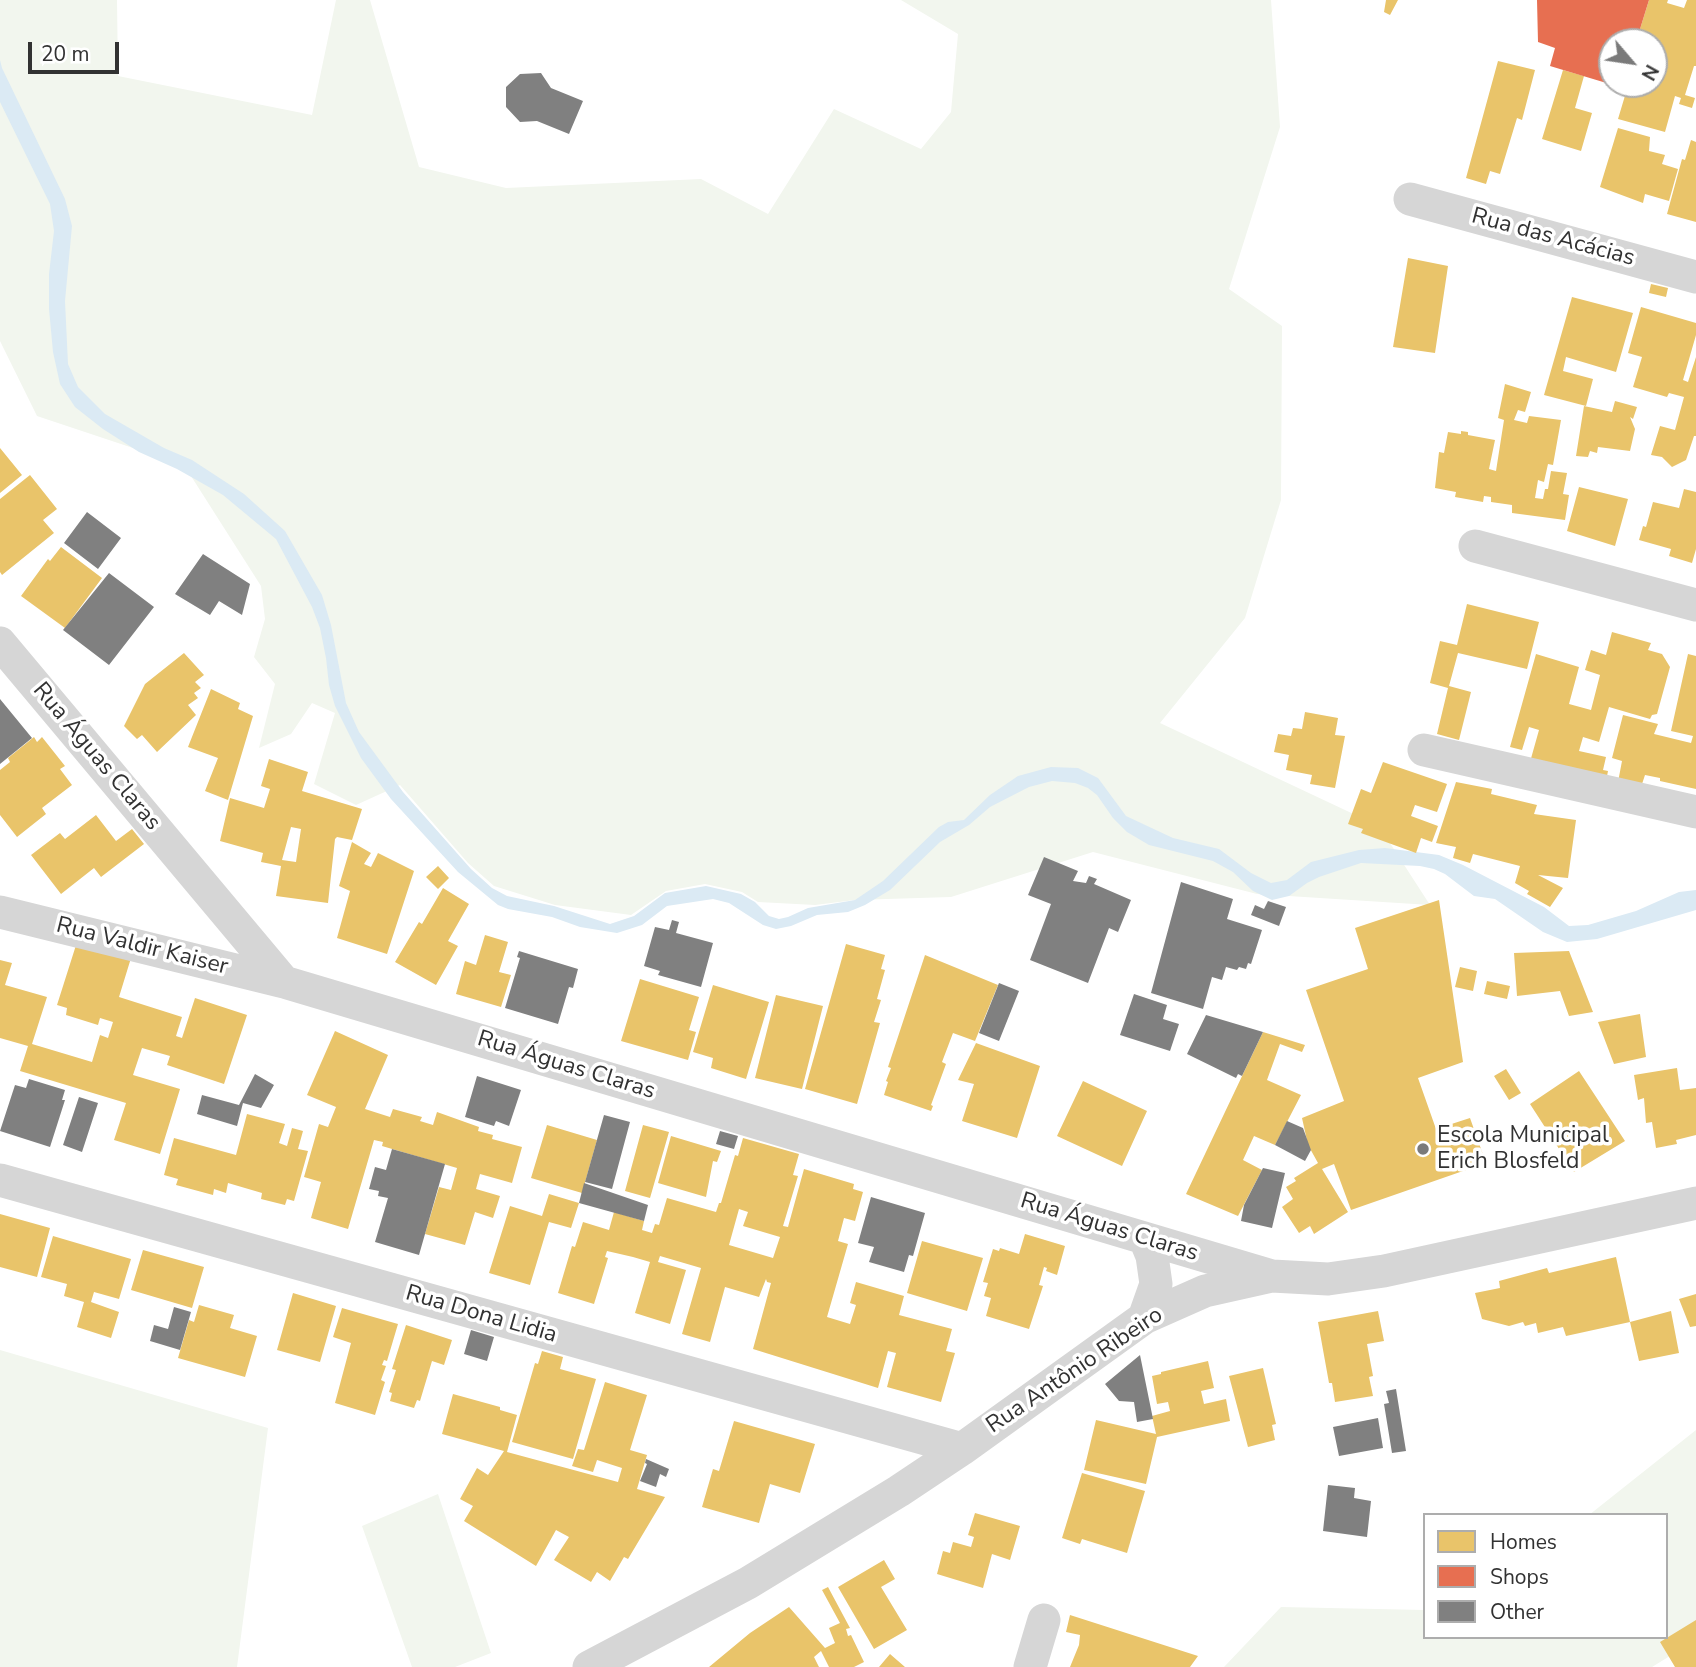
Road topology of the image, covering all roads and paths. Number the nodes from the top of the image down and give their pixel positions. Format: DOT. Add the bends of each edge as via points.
graph roads {
  1 [pos="1410,199"];
  2 [pos="1696,277"];
  3 [pos="1475,547"];
  4 [pos="1696,605"];
  5 [pos="0,643"];
  6 [pos="1424,750"];
  7 [pos="1696,812"];
  8 [pos="0,912"];
  9 [pos="284,982"];
  10 [pos="0,1180"];
  11 [pos="1696,1203"];
  12 [pos="1144,1239"];
  13 [pos="1272,1276"];
  14 [pos="1144,1318"];
  15 [pos="962,1449"];
  16 [pos="1044,1620"];
  17 [pos="589,1667"];
  18 [pos="1030,1667"];
  1 -- 2 [label="street, Rua das Acácias"];
  3 -- 4 [label="street"];
  5 -- 9 [label="street, Rua Águas Claras"];
  6 -- 7 [label="street"];
  8 -- 9 [label="street, Rua Valdir Kaiser"];
  9 -- 12 [label="street, Rua Águas Claras"];
  10 -- 15 [label="street, Rua Dona Lidia"];
  11 -- 13 [label="street, Rua Antônio Ribeiro" via="1384,1271 1328,1279"];
  12 -- 13 [label="street, Rua Águas Claras"];
  12 -- 14 [label="street" via="1156,1284"];
  13 -- 14 [label="street, Rua Antônio Ribeiro" via="1205,1291"];
  14 -- 15 [label="street, Rua Antônio Ribeiro"];
  15 -- 17 [label="street, Rua Antônio Ribeiro" via="748,1583"];
  16 -- 18 [label="street"];
}
